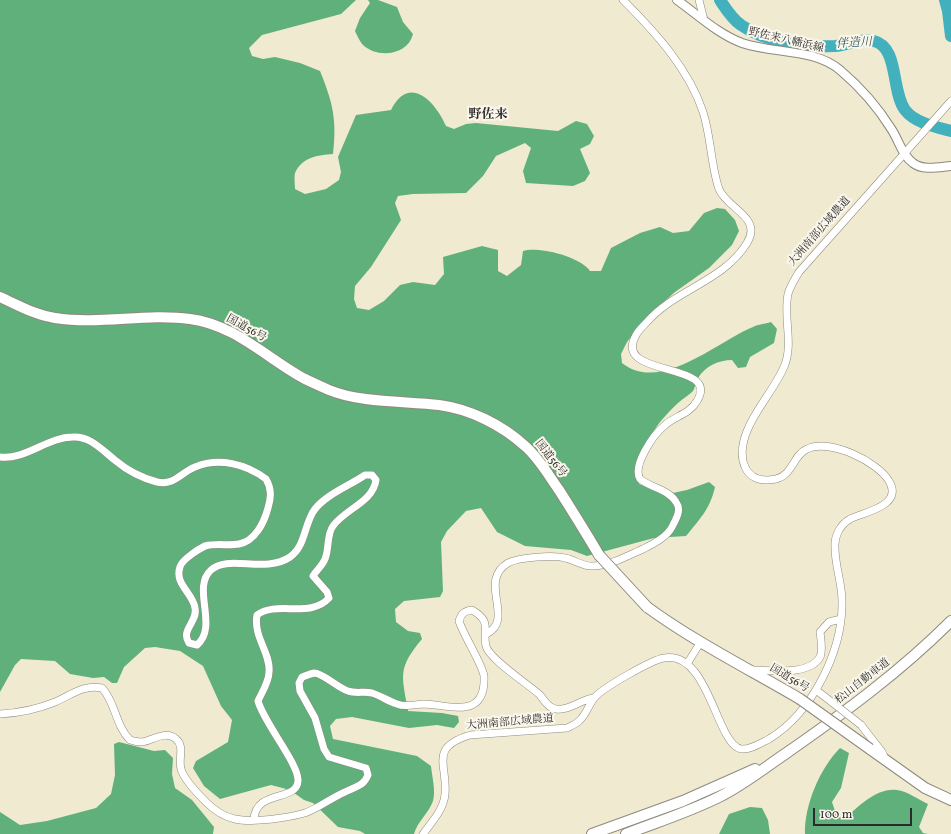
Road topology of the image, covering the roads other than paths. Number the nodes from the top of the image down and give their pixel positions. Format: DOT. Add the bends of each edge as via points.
graph roads {
  1 [pos="623,0"];
  2 [pos="677,0"];
  3 [pos="699,0"];
  4 [pos="704,20"];
  5 [pos="951,100"];
  6 [pos="904,153"];
  7 [pos="951,166"];
  8 [pos="0,297"];
  9 [pos="0,457"];
  10 [pos="841,619"];
  11 [pos="951,621"];
  12 [pos="486,634"];
  13 [pos="700,644"];
  14 [pos="687,664"];
  15 [pos="752,670"];
  16 [pos="816,690"];
  17 [pos="593,698"];
  18 [pos="0,714"];
  19 [pos="783,755"];
  20 [pos="886,762"];
  21 [pos="951,800"];
  22 [pos="254,820"];
  23 [pos="423,834"];
  24 [pos="592,834"];
  25 [pos="626,834"];
  1 -- 12 [label="street" via="668,46 697,96 710,138 719,189 747,218 751,234 731,263 719,274 671,300 655,313 636,335 633,344 634,353 640,361 688,375 697,382 699,388 698,400 693,407 663,426 642,456 638,469 640,479 664,491 677,503 678,512 670,530 648,546 614,562 583,565 556,556 509,562 499,571 496,579 494,586 498,618 492,632"];
  2 -- 4 [label="main road, 野佐来八幡浜線"];
  3 -- 4 [label="street"];
  4 -- 6 [label="main road, 野佐来八幡浜線" via="725,35 742,42 815,57 835,66 885,119"];
  5 -- 6 [label="street, 大洲南部広域農道"];
  6 -- 7 [label="main road, 野佐来八幡浜線" via="913,163 925,168"];
  6 -- 10 [label="street, 大洲南部広域農道" via="792,283 788,299 789,341 784,367 747,429 742,444 743,466 754,477 781,477 800,454 808,448 820,446 846,451 875,465 891,484 892,494 886,504 848,520 837,532 834,547 842,602"];
  8 -- 13 [label="highway, 国道56号, bridge" via="30,312 54,318 192,319 220,328 303,378 332,391 359,397 441,405 478,415 526,446 547,473 599,555 647,607"];
  9 -- 22 [label="street" via="15,456 59,438 73,436 96,444 135,475 156,482 176,480 194,467 222,462 248,468 266,479 272,495 264,520 249,540 239,544 204,547 188,556 180,566 178,576 194,601 196,613 185,638 189,643 196,645 201,641 205,631 206,605 203,589 205,578 210,571 218,565 269,565 290,557 304,537 308,519 326,498 365,475 372,475 376,480 370,494 333,526 329,534 323,564 313,576 327,592 329,598 324,604 289,610 267,610 257,615 255,624 269,668 258,701 262,713 293,763 299,782 294,791 262,802 254,813"];
  10 -- 15 [label="street" via="829,622 820,632 821,656 814,665 801,670"];
  10 -- 16 [label="street, 大洲南部広域農道" via="837,643 827,671"];
  11 -- 19 [label="highway, 松山自動車道" via="893,674"];
  12 -- 17 [label="street" via="489,654 549,706 555,709 564,708"];
  12 -- 22 [label="street" via="485,625 479,614 472,610 461,614 459,621 462,630 484,675 479,698 470,706 405,706 378,695 341,689 314,673 302,677 299,683 300,691 315,718 324,749 329,757 366,768 368,775 365,782 358,787 303,813"];
  13 -- 14 [label="street"];
  13 -- 15 [label="highway, 国道56号"];
  14 -- 16 [label="street, 大洲南部広域農道" via="715,706 727,737 733,745 742,749 762,742 787,726"];
  14 -- 17 [label="street, 大洲南部広域農道" via="664,658 608,686"];
  15 -- 20 [label="highway, 国道56号, bridge" via="800,699"];
  16 -- 20 [label="street, bridge" via="862,725 882,752"];
  17 -- 23 [label="street, 大洲南部広域農道" via="579,722 567,728 470,735 453,742 443,755 446,793 443,806"];
  18 -- 22 [label="street" via="36,708 84,688 102,688 110,700 118,725 130,740 140,742 170,736 177,740 181,747 181,769 207,803 235,819"];
  19 -- 24 [label="highway, 松山自動車道" via="721,785"];
  19 -- 25 [label="highway, 松山自動車道" via="718,798"];
  20 -- 21 [label="highway, 国道56号" via="925,788"];
}
